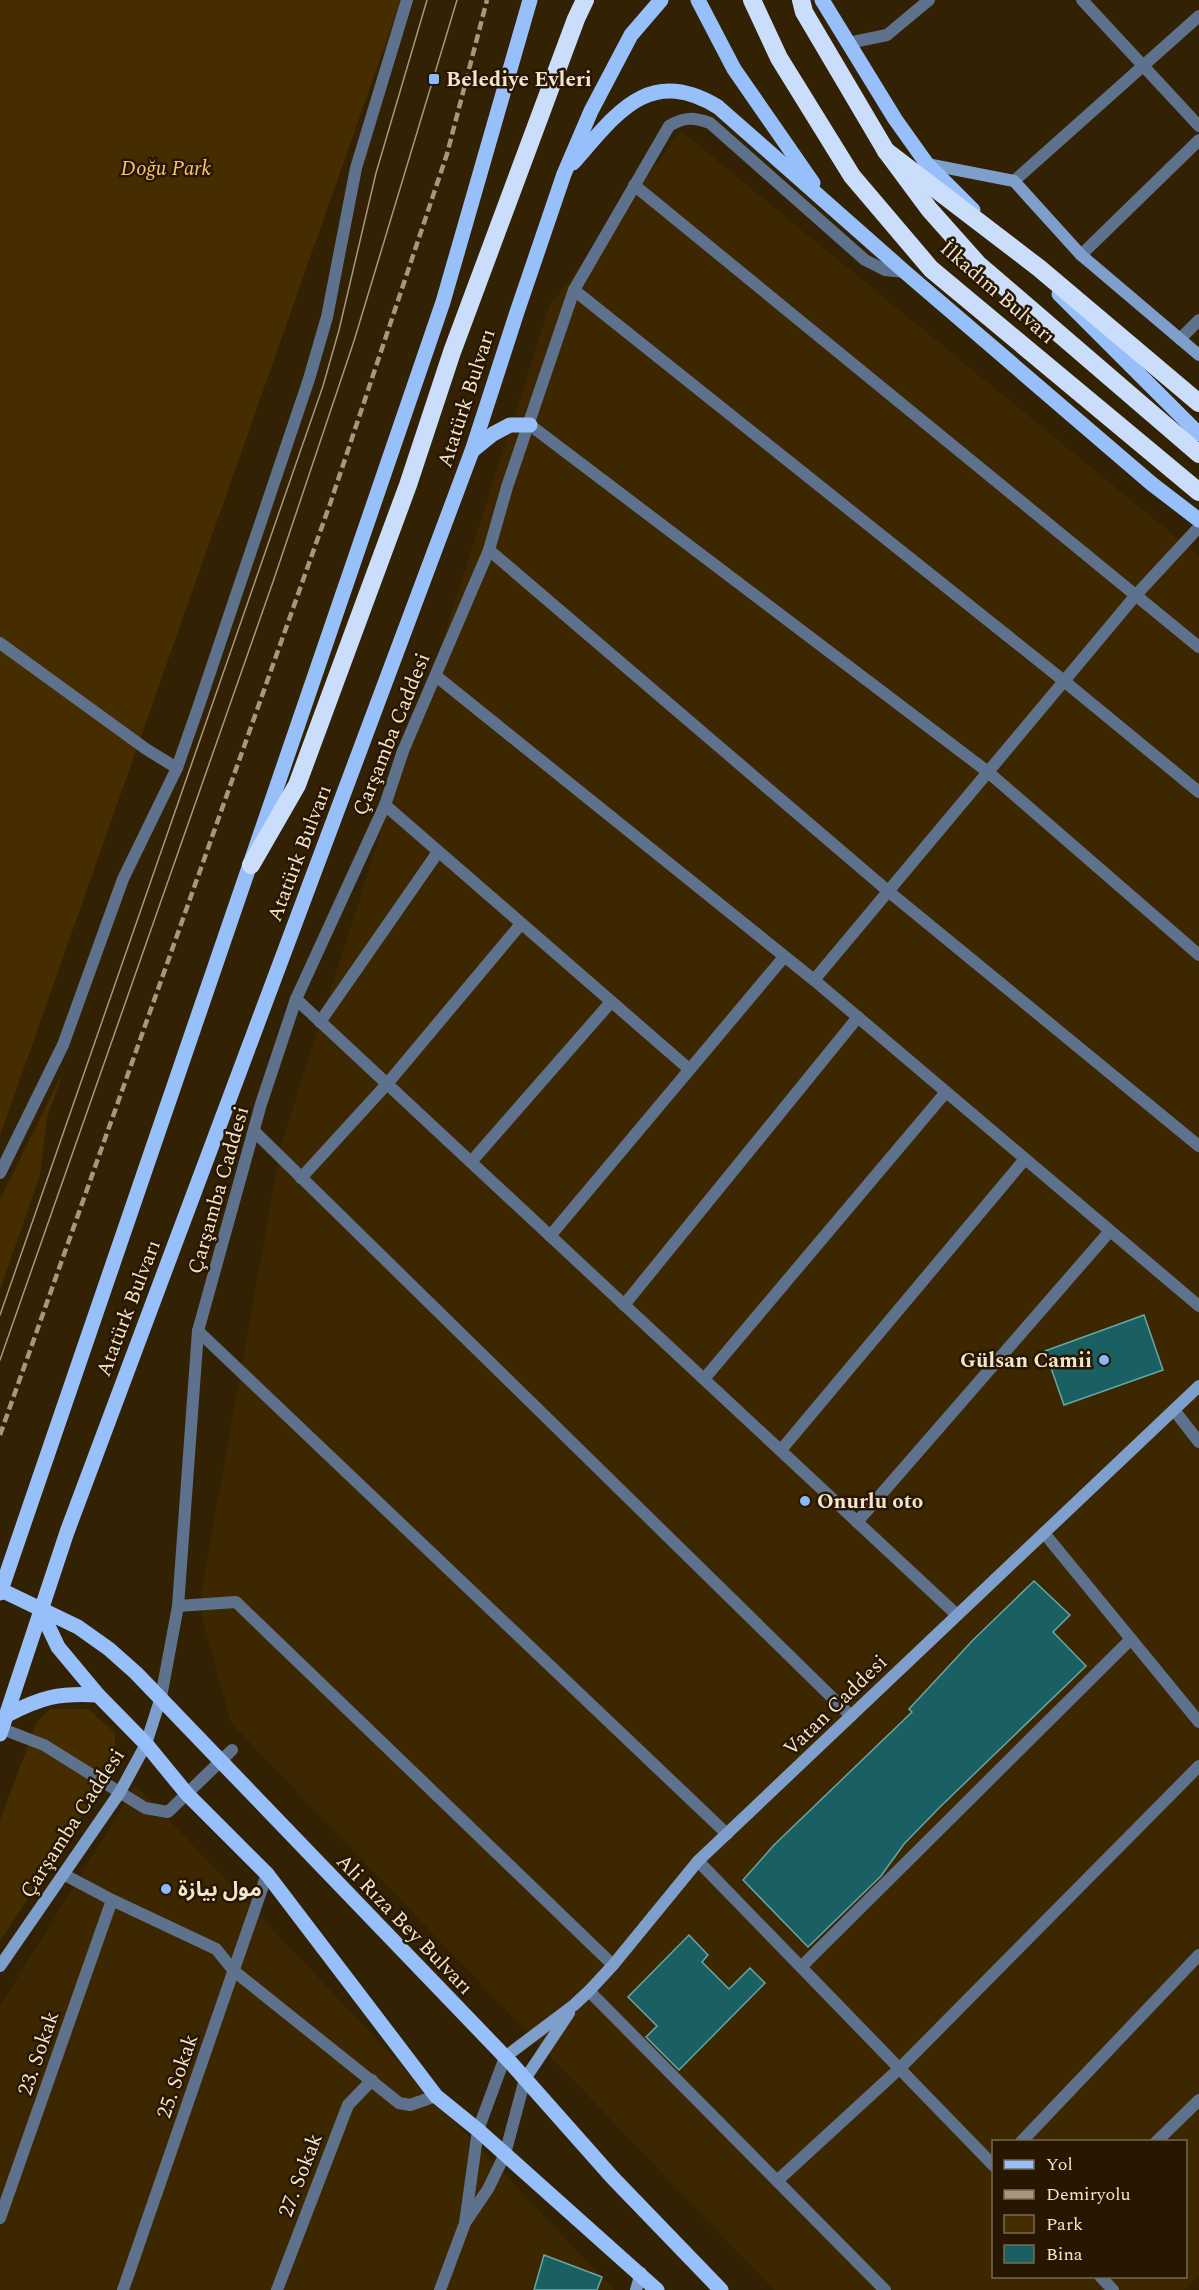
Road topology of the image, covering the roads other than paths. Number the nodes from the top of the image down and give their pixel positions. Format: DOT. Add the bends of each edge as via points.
graph roads {
  1 [pos="407,0"];
  2 [pos="530,0"];
  3 [pos="585,0"];
  4 [pos="661,0"];
  5 [pos="698,0"];
  6 [pos="752,0"];
  7 [pos="801,0"];
  8 [pos="822,0"];
  9 [pos="929,0"];
  10 [pos="1082,0"];
  11 [pos="1199,16"];
  12 [pos="848,43"];
  13 [pos="1144,67"];
  14 [pos="1199,126"];
  15 [pos="1199,140"];
  16 [pos="886,151"];
  17 [pos="927,164"];
  18 [pos="564,174"];
  19 [pos="1014,182"];
  20 [pos="634,185"];
  21 [pos="826,203"];
  22 [pos="1081,255"];
  23 [pos="905,272"];
  24 [pos="574,290"];
  25 [pos="1199,320"];
  26 [pos="1180,339"];
  27 [pos="1199,355"];
  28 [pos="1199,404"];
  29 [pos="530,425"];
  30 [pos="1199,434"];
  31 [pos="472,451"];
  32 [pos="1199,454"];
  33 [pos="1199,492"];
  34 [pos="1199,520"];
  35 [pos="1199,527"];
  36 [pos="489,550"];
  37 [pos="1136,595"];
  38 [pos="0,643"];
  39 [pos="1199,647"];
  40 [pos="436,676"];
  41 [pos="1064,681"];
  42 [pos="177,768"];
  43 [pos="988,772"];
  44 [pos="1199,792"];
  45 [pos="385,805"];
  46 [pos="438,852"];
  47 [pos="251,865"];
  48 [pos="888,891"];
  49 [pos="521,924"];
  50 [pos="1199,955"];
  51 [pos="784,957"];
  52 [pos="814,980"];
  53 [pos="296,999"];
  54 [pos="611,1002"];
  55 [pos="858,1017"];
  56 [pos="320,1022"];
  57 [pos="689,1070"];
  58 [pos="387,1084"];
  59 [pos="946,1092"];
  60 [pos="254,1131"];
  61 [pos="1199,1146"];
  62 [pos="1025,1159"];
  63 [pos="471,1162"];
  64 [pos="0,1173"];
  65 [pos="301,1178"];
  66 [pos="1110,1231"];
  67 [pos="550,1236"];
  68 [pos="624,1305"];
  69 [pos="1199,1306"];
  70 [pos="198,1331"];
  71 [pos="704,1379"];
  72 [pos="1199,1386"];
  73 [pos="1174,1410"];
  74 [pos="1199,1442"];
  75 [pos="780,1450"];
  76 [pos="857,1522"];
  77 [pos="1044,1533"];
  78 [pos="0,1591"];
  79 [pos="178,1606"];
  80 [pos="40,1609"];
  81 [pos="957,1615"];
  82 [pos="1131,1639"];
  83 [pos="98,1695"];
  84 [pos="161,1697"];
  85 [pos="851,1716"];
  86 [pos="1199,1722"];
  87 [pos="2,1726"];
  88 [pos="146,1744"];
  89 [pos="232,1750"];
  90 [pos="220,1761"];
  91 [pos="1199,1766"];
  92 [pos="120,1791"];
  93 [pos="187,1794"];
  94 [pos="727,1834"];
  95 [pos="698,1861"];
  96 [pos="63,1874"];
  97 [pos="267,1875"];
  98 [pos="112,1900"];
  99 [pos="1199,1955"];
  100 [pos="613,1965"];
  101 [pos="0,1966"];
  102 [pos="801,1967"];
  103 [pos="234,1971"];
  104 [pos="589,1991"];
  105 [pos="574,2005"];
  106 [pos="505,2057"];
  107 [pos="900,2069"];
  108 [pos="525,2079"];
  109 [pos="372,2080"];
  110 [pos="436,2096"];
  111 [pos="1199,2100"];
  112 [pos="478,2130"];
  113 [pos="1023,2140"];
  114 [pos="1158,2140"];
  115 [pos="505,2154"];
  116 [pos="992,2165"];
  117 [pos="777,2181"];
  118 [pos="0,2218"];
  119 [pos="465,2223"];
  120 [pos="641,2273"];
  121 [pos="1101,2278"];
  122 [pos="123,2290"];
  123 [pos="277,2290"];
  124 [pos="440,2290"];
  125 [pos="636,2290"];
  126 [pos="657,2290"];
  127 [pos="721,2290"];
  128 [pos="885,2290"];
  129 [pos="1113,2290"];
  1 -- 42 [label="street" via="356,168 327,317 309,379"];
  2 -- 47 [label="main road, Atatürk Bulvarı" via="443,302"];
  3 -- 47 [label="highway" via="452,352 408,485 297,785"];
  4 -- 18 [label="main road, Atatürk Bulvarı" via="631,35 591,111"];
  5 -- 21 [label="main road" via="734,69"];
  6 -- 33 [label="highway, İlkadım Bulvarı" via="779,57 852,176 931,269"];
  7 -- 16 [label="highway, İlkadım Bulvarı" via="804,12"];
  8 -- 12 [label="main road, İlkadım Bulvarı"];
  9 -- 12 [label="street" via="887,35"];
  10 -- 13 [label="street"];
  11 -- 13 [label="street"];
  12 -- 17 [label="main road, İlkadım Bulvarı"];
  13 -- 14 [label="street"];
  13 -- 19 [label="street"];
  15 -- 22 [label="street"];
  16 -- 28 [label="highway, bridge" via="1039,268"];
  16 -- 32 [label="highway, İlkadım Bulvarı, bridge" via="929,209 978,264"];
  17 -- 19 [label="main road"];
  17 -- 30 [label="main road, İlkadım Bulvarı"];
  18 -- 21 [label="main road" via="624,107 650,95 678,92 718,107"];
  18 -- 31 [label="main road, Atatürk Bulvarı"];
  19 -- 22 [label="main road"];
  20 -- 23 [label="street, Çarşamba Caddesi" via="669,126 682,119 696,118 710,123 742,149 865,260 885,270"];
  20 -- 24 [label="street, Çarşamba Caddesi"];
  20 -- 37 [label="street"];
  21 -- 23 [label="main road"];
  22 -- 26 [label="main road"];
  23 -- 34 [label="main road"];
  24 -- 29 [label="street, Çarşamba Caddesi"];
  24 -- 41 [label="street"];
  25 -- 26 [label="street"];
  26 -- 27 [label="main road"];
  29 -- 31 [label="main road" via="510,425"];
  29 -- 36 [label="street, Çarşamba Caddesi"];
  29 -- 43 [label="street"];
  31 -- 80 [label="main road, Atatürk Bulvarı"];
  35 -- 37 [label="street"];
  36 -- 40 [label="street, Çarşamba Caddesi"];
  36 -- 48 [label="street"];
  37 -- 39 [label="street"];
  37 -- 41 [label="street"];
  38 -- 42 [label="street" via="146,750"];
  40 -- 45 [label="street, Çarşamba Caddesi" via="403,751"];
  40 -- 51 [label="street"];
  41 -- 43 [label="street"];
  41 -- 44 [label="street"];
  42 -- 64 [label="street" via="123,879 63,1045"];
  43 -- 48 [label="street"];
  43 -- 50 [label="street"];
  45 -- 46 [label="street"];
  45 -- 53 [label="street, Çarşamba Caddesi"];
  46 -- 49 [label="street"];
  46 -- 56 [label="street"];
  47 -- 78 [label="main road, Atatürk Bulvarı"];
  48 -- 52 [label="street"];
  48 -- 61 [label="street"];
  49 -- 54 [label="street"];
  49 -- 58 [label="street"];
  51 -- 52 [label="street"];
  51 -- 57 [label="street"];
  52 -- 55 [label="street"];
  53 -- 56 [label="street"];
  53 -- 60 [label="street, Çarşamba Caddesi"];
  54 -- 57 [label="street"];
  54 -- 63 [label="street"];
  55 -- 59 [label="street"];
  55 -- 68 [label="street"];
  56 -- 58 [label="street"];
  57 -- 67 [label="street"];
  58 -- 63 [label="street"];
  58 -- 65 [label="street"];
  59 -- 62 [label="street"];
  59 -- 71 [label="street"];
  60 -- 65 [label="street"];
  60 -- 70 [label="street, Çarşamba Caddesi"];
  62 -- 66 [label="street"];
  62 -- 75 [label="street"];
  63 -- 67 [label="street"];
  65 -- 85 [label="street"];
  66 -- 69 [label="street"];
  66 -- 76 [label="street"];
  67 -- 68 [label="street"];
  68 -- 71 [label="street"];
  70 -- 79 [label="street, Çarşamba Caddesi"];
  70 -- 94 [label="street"];
  71 -- 75 [label="street"];
  72 -- 73 [label="main road, Vatan Caddesi"];
  73 -- 74 [label="street"];
  73 -- 77 [label="main road, Vatan Caddesi"];
  75 -- 76 [label="street"];
  76 -- 81 [label="street"];
  77 -- 81 [label="main road, Vatan Caddesi"];
  77 -- 82 [label="street"];
  78 -- 80 [label="main road, Ali Rıza Bey Bulvarı"];
  79 -- 84 [label="street, Çarşamba Caddesi"];
  79 -- 100 [label="street" via="236,1602"];
  80 -- 83 [label="main road" via="58,1647"];
  80 -- 84 [label="main road, Ali Rıza Bey Bulvarı" via="78,1627 110,1649"];
  80 -- 87 [label="main road, Atatürk Bulvarı"];
  81 -- 85 [label="main road, Vatan Caddesi"];
  82 -- 86 [label="street"];
  82 -- 102 [label="street"];
  83 -- 87 [label="main road" via="72,1694 34,1701"];
  83 -- 88 [label="main road"];
  84 -- 88 [label="main road, Çarşamba Caddesi"];
  84 -- 90 [label="main road, Ali Rıza Bey Bulvarı"];
  85 -- 94 [label="main road, Vatan Caddesi"];
  87 -- 92 [label="street" via="44,1745"];
  88 -- 92 [label="main road, Çarşamba Caddesi"];
  88 -- 93 [label="main road"];
  89 -- 90 [label="street"];
  90 -- 93 [label="street"];
  90 -- 106 [label="main road, Ali Rıza Bey Bulvarı"];
  91 -- 107 [label="street"];
  92 -- 93 [label="street" via="145,1808 168,1812"];
  92 -- 96 [label="main road, Çarşamba Caddesi"];
  93 -- 97 [label="main road"];
  94 -- 95 [label="main road, Vatan Caddesi"];
  95 -- 100 [label="main road, Vatan Caddesi"];
  95 -- 102 [label="street"];
  96 -- 98 [label="street"];
  96 -- 101 [label="main road, Çarşamba Caddesi"];
  97 -- 103 [label="street, 25. Sokak"];
  97 -- 110 [label="main road"];
  98 -- 103 [label="street" via="216,1949"];
  98 -- 118 [label="street, 23. Sokak"];
  99 -- 113 [label="street"];
  100 -- 104 [label="main road, Vatan Caddesi"];
  102 -- 107 [label="street"];
  103 -- 109 [label="street"];
  103 -- 122 [label="street, 25. Sokak"];
  104 -- 105 [label="main road, Vatan Caddesi"];
  104 -- 117 [label="street"];
  105 -- 106 [label="main road, Vatan Caddesi"];
  105 -- 108 [label="main road"];
  106 -- 108 [label="main road, Ali Rıza Bey Bulvarı"];
  106 -- 112 [label="street"];
  107 -- 116 [label="street"];
  107 -- 117 [label="street"];
  108 -- 115 [label="street"];
  108 -- 127 [label="main road, Ali Rıza Bey Bulvarı"];
  109 -- 110 [label="street" via="399,2103 410,2105"];
  109 -- 123 [label="street, 27. Sokak" via="348,2105"];
  110 -- 112 [label="main road"];
  111 -- 114 [label="street"];
  112 -- 115 [label="main road"];
  112 -- 119 [label="street"];
  115 -- 119 [label="street"];
  115 -- 120 [label="main road"];
  117 -- 128 [label="street"];
  119 -- 124 [label="street"];
  120 -- 125 [label="main road"];
  120 -- 126 [label="main road"];
  121 -- 129 [label="street"];
}
